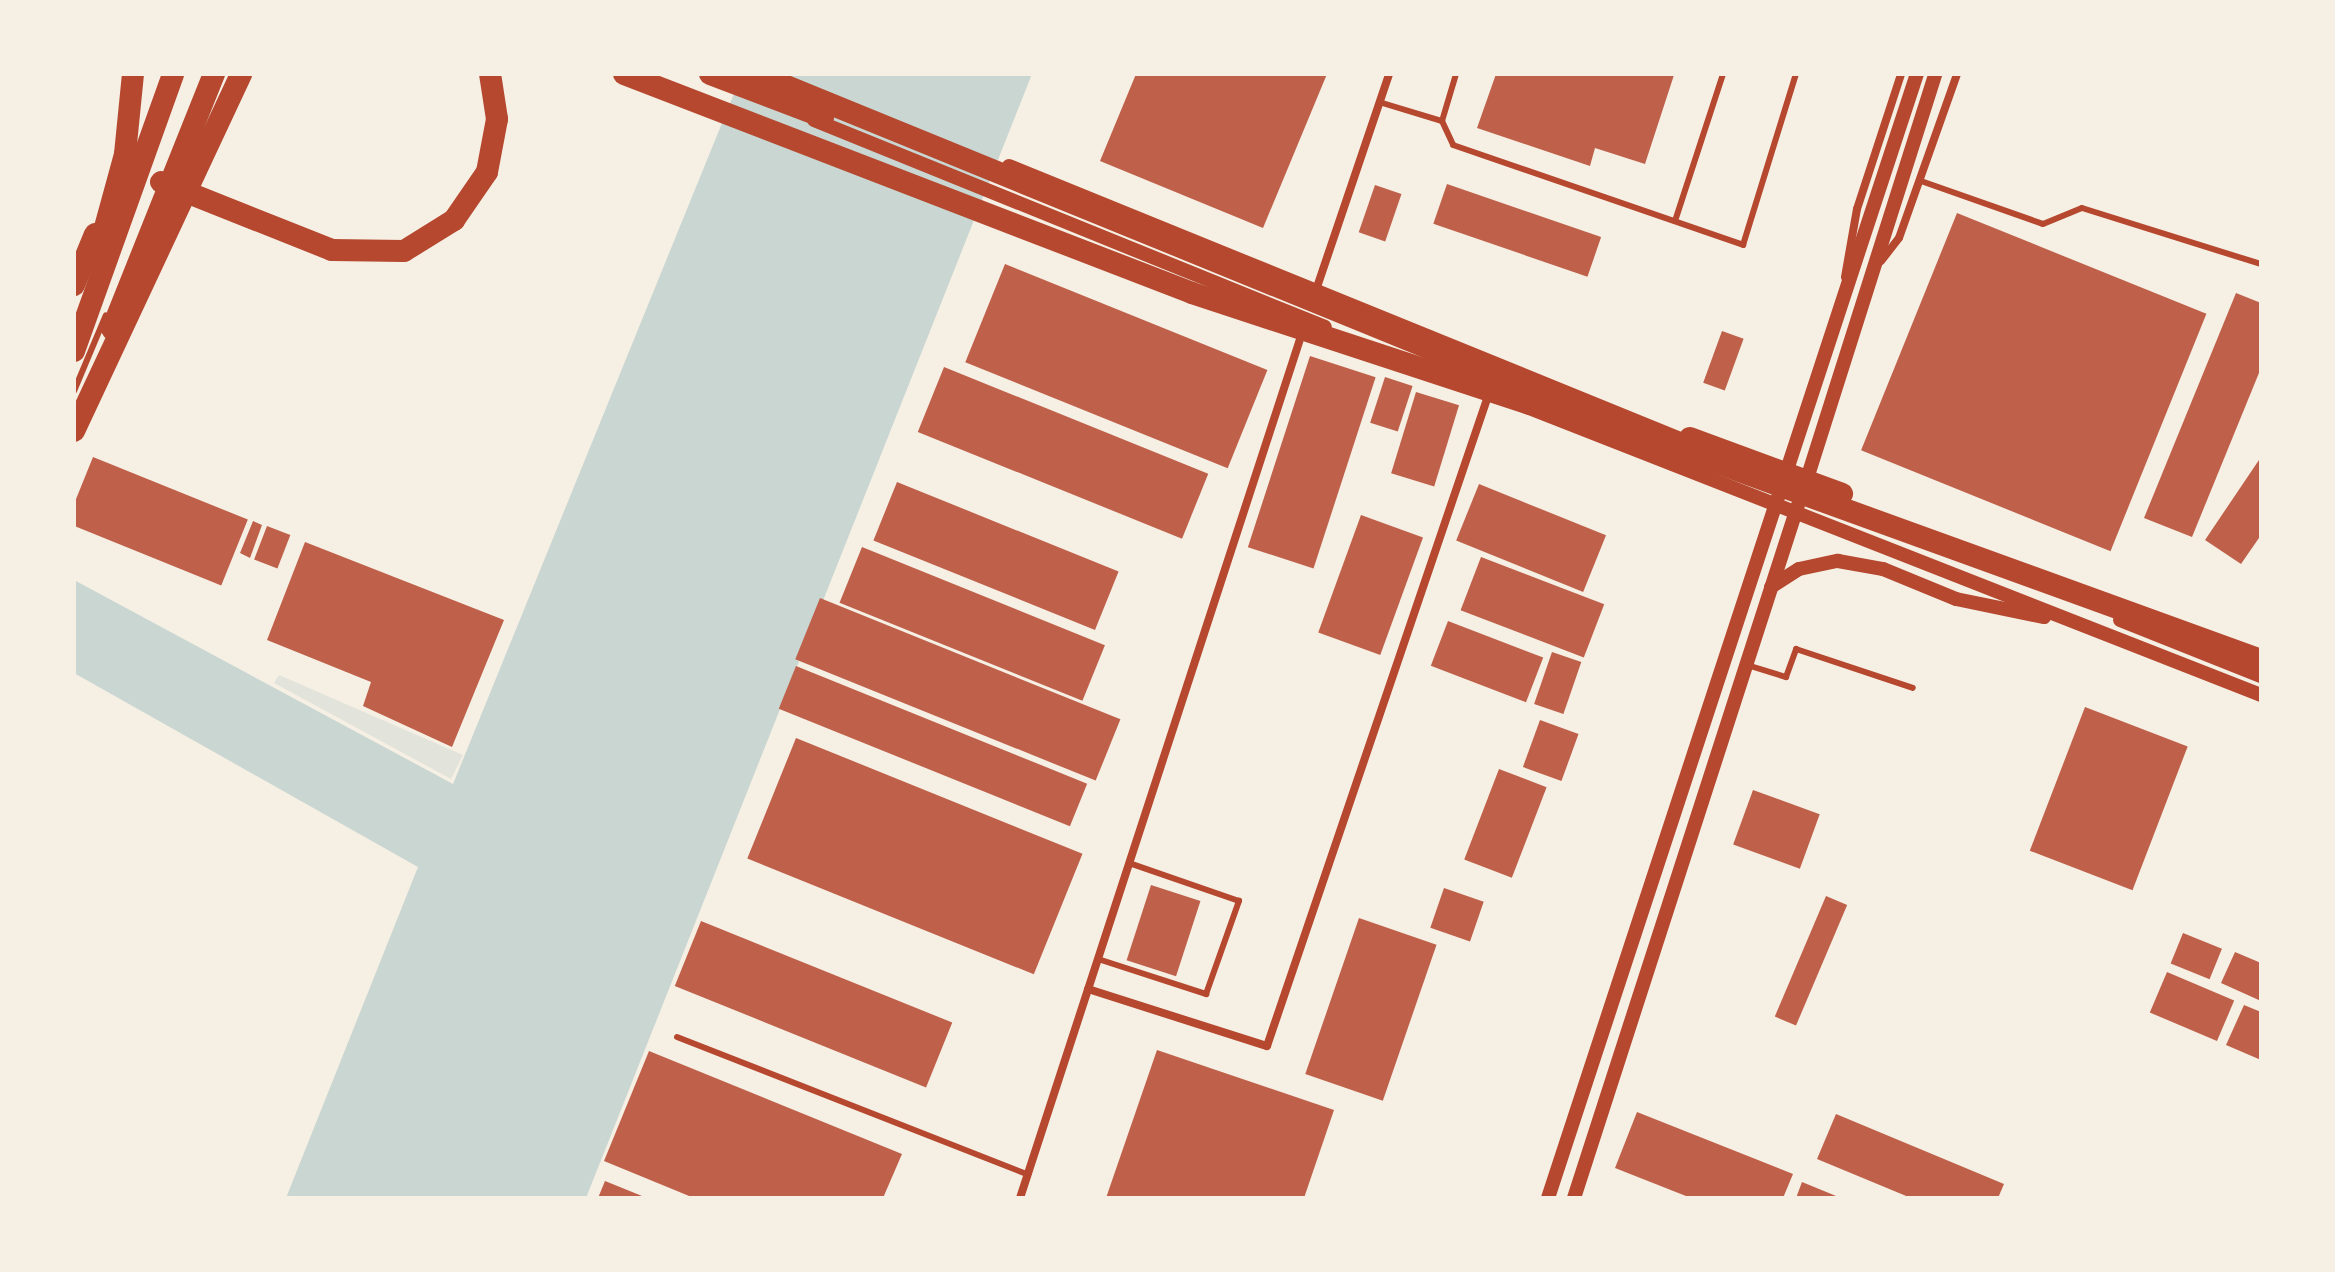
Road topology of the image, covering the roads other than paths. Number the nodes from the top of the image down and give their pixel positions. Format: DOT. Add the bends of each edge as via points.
graph roads {
  1 [pos="133,74"];
  2 [pos="160,74"];
  3 [pos="173,74"];
  4 [pos="214,74"];
  5 [pos="241,74"];
  6 [pos="490,74"];
  7 [pos="624,74"];
  8 [pos="695,74"];
  9 [pos="710,74"];
  10 [pos="757,74"];
  11 [pos="777,74"];
  12 [pos="788,74"];
  13 [pos="1389,74"];
  14 [pos="1456,74"];
  15 [pos="1723,74"];
  16 [pos="1901,74"];
  17 [pos="1917,74"];
  18 [pos="1935,74"];
  19 [pos="1957,74"];
  20 [pos="1793,75"];
  21 [pos="1379,102"];
  22 [pos="1442,121"];
  23 [pos="1921,181"];
  24 [pos="161,182"];
  25 [pos="1092,212"];
  26 [pos="1675,221"];
  27 [pos="2261,264"];
  28 [pos="1874,269"];
  29 [pos="74,285"];
  30 [pos="1317,288"];
  31 [pos="74,296"];
  32 [pos="1842,305"];
  33 [pos="1306,319"];
  34 [pos="74,329"];
  35 [pos="74,351"];
  36 [pos="74,391"];
  37 [pos="1490,392"];
  38 [pos="74,420"];
  39 [pos="74,431"];
  40 [pos="1787,492"];
  41 [pos="1796,513"];
  42 [pos="1771,587"];
  43 [pos="2083,625"];
  44 [pos="2261,649"];
  45 [pos="2261,660"];
  46 [pos="1747,665"];
  47 [pos="2261,676"];
  48 [pos="1913,688"];
  49 [pos="2261,695"];
  50 [pos="1129,863"];
  51 [pos="1098,959"];
  52 [pos="1088,989"];
  53 [pos="677,1037"];
  54 [pos="1027,1174"];
  55 [pos="1020,1198"];
  56 [pos="1548,1198"];
  57 [pos="1574,1198"];
  1 -- 34 [label="highway" via="117,188"];
  2 -- 29 [label="highway"];
  3 -- 31 [label="lane"];
  3 -- 34 [label="highway"];
  3 -- 35 [label="highway"];
  4 -- 38 [label="highway"];
  5 -- 39 [label="highway"];
  6 -- 24 [label="highway" via="497,119 487,172 439,232 404,251 368,255 332,250"];
  7 -- 40 [label="highway" via="1192,293"];
  8 -- 33 [label="street"];
  9 -- 25 [label="highway"];
  10 -- 25 [label="highway"];
  11 -- 30 [label="street"];
  12 -- 44 [label="highway" via="1664,428"];
  13 -- 21 [label="street"];
  14 -- 22 [label="lane"];
  15 -- 26 [label="lane"];
  16 -- 32 [label="street" via="1857,209"];
  17 -- 32 [label="street"];
  18 -- 28 [label="street"];
  19 -- 23 [label="street"];
  20 -- 26 [label="lane" via="1743,245"];
  21 -- 22 [label="lane"];
  21 -- 30 [label="street"];
  22 -- 26 [label="lane" via="1453,145"];
  23 -- 27 [label="lane" via="2043,224 2082,208"];
  23 -- 28 [label="street" via="1899,238"];
  24 -- 36 [label="lane"];
  25 -- 40 [label="highway"];
  28 -- 40 [label="street"];
  30 -- 33 [label="street"];
  30 -- 40 [label="street"];
  32 -- 40 [label="street"];
  33 -- 37 [label="street"];
  33 -- 50 [label="street"];
  37 -- 40 [label="street"];
  37 -- 52 [label="street" via="1267,1046"];
  40 -- 41 [label="street"];
  40 -- 41 [label="street"];
  40 -- 45 [label="highway"];
  40 -- 47 [label="street"];
  40 -- 56 [label="street"];
  41 -- 42 [label="street"];
  41 -- 43 [label="street"];
  42 -- 43 [label="street" via="1799,569 1838,561 1883,569 1956,599"];
  42 -- 46 [label="street"];
  43 -- 49 [label="street"];
  46 -- 48 [label="lane" via="1786,677 1796,649"];
  46 -- 57 [label="street"];
  50 -- 51 [label="street"];
  50 -- 51 [label="lane" via="1239,901 1206,994"];
  51 -- 52 [label="street"];
  52 -- 54 [label="street"];
  53 -- 54 [label="lane"];
  54 -- 55 [label="street"];
}
